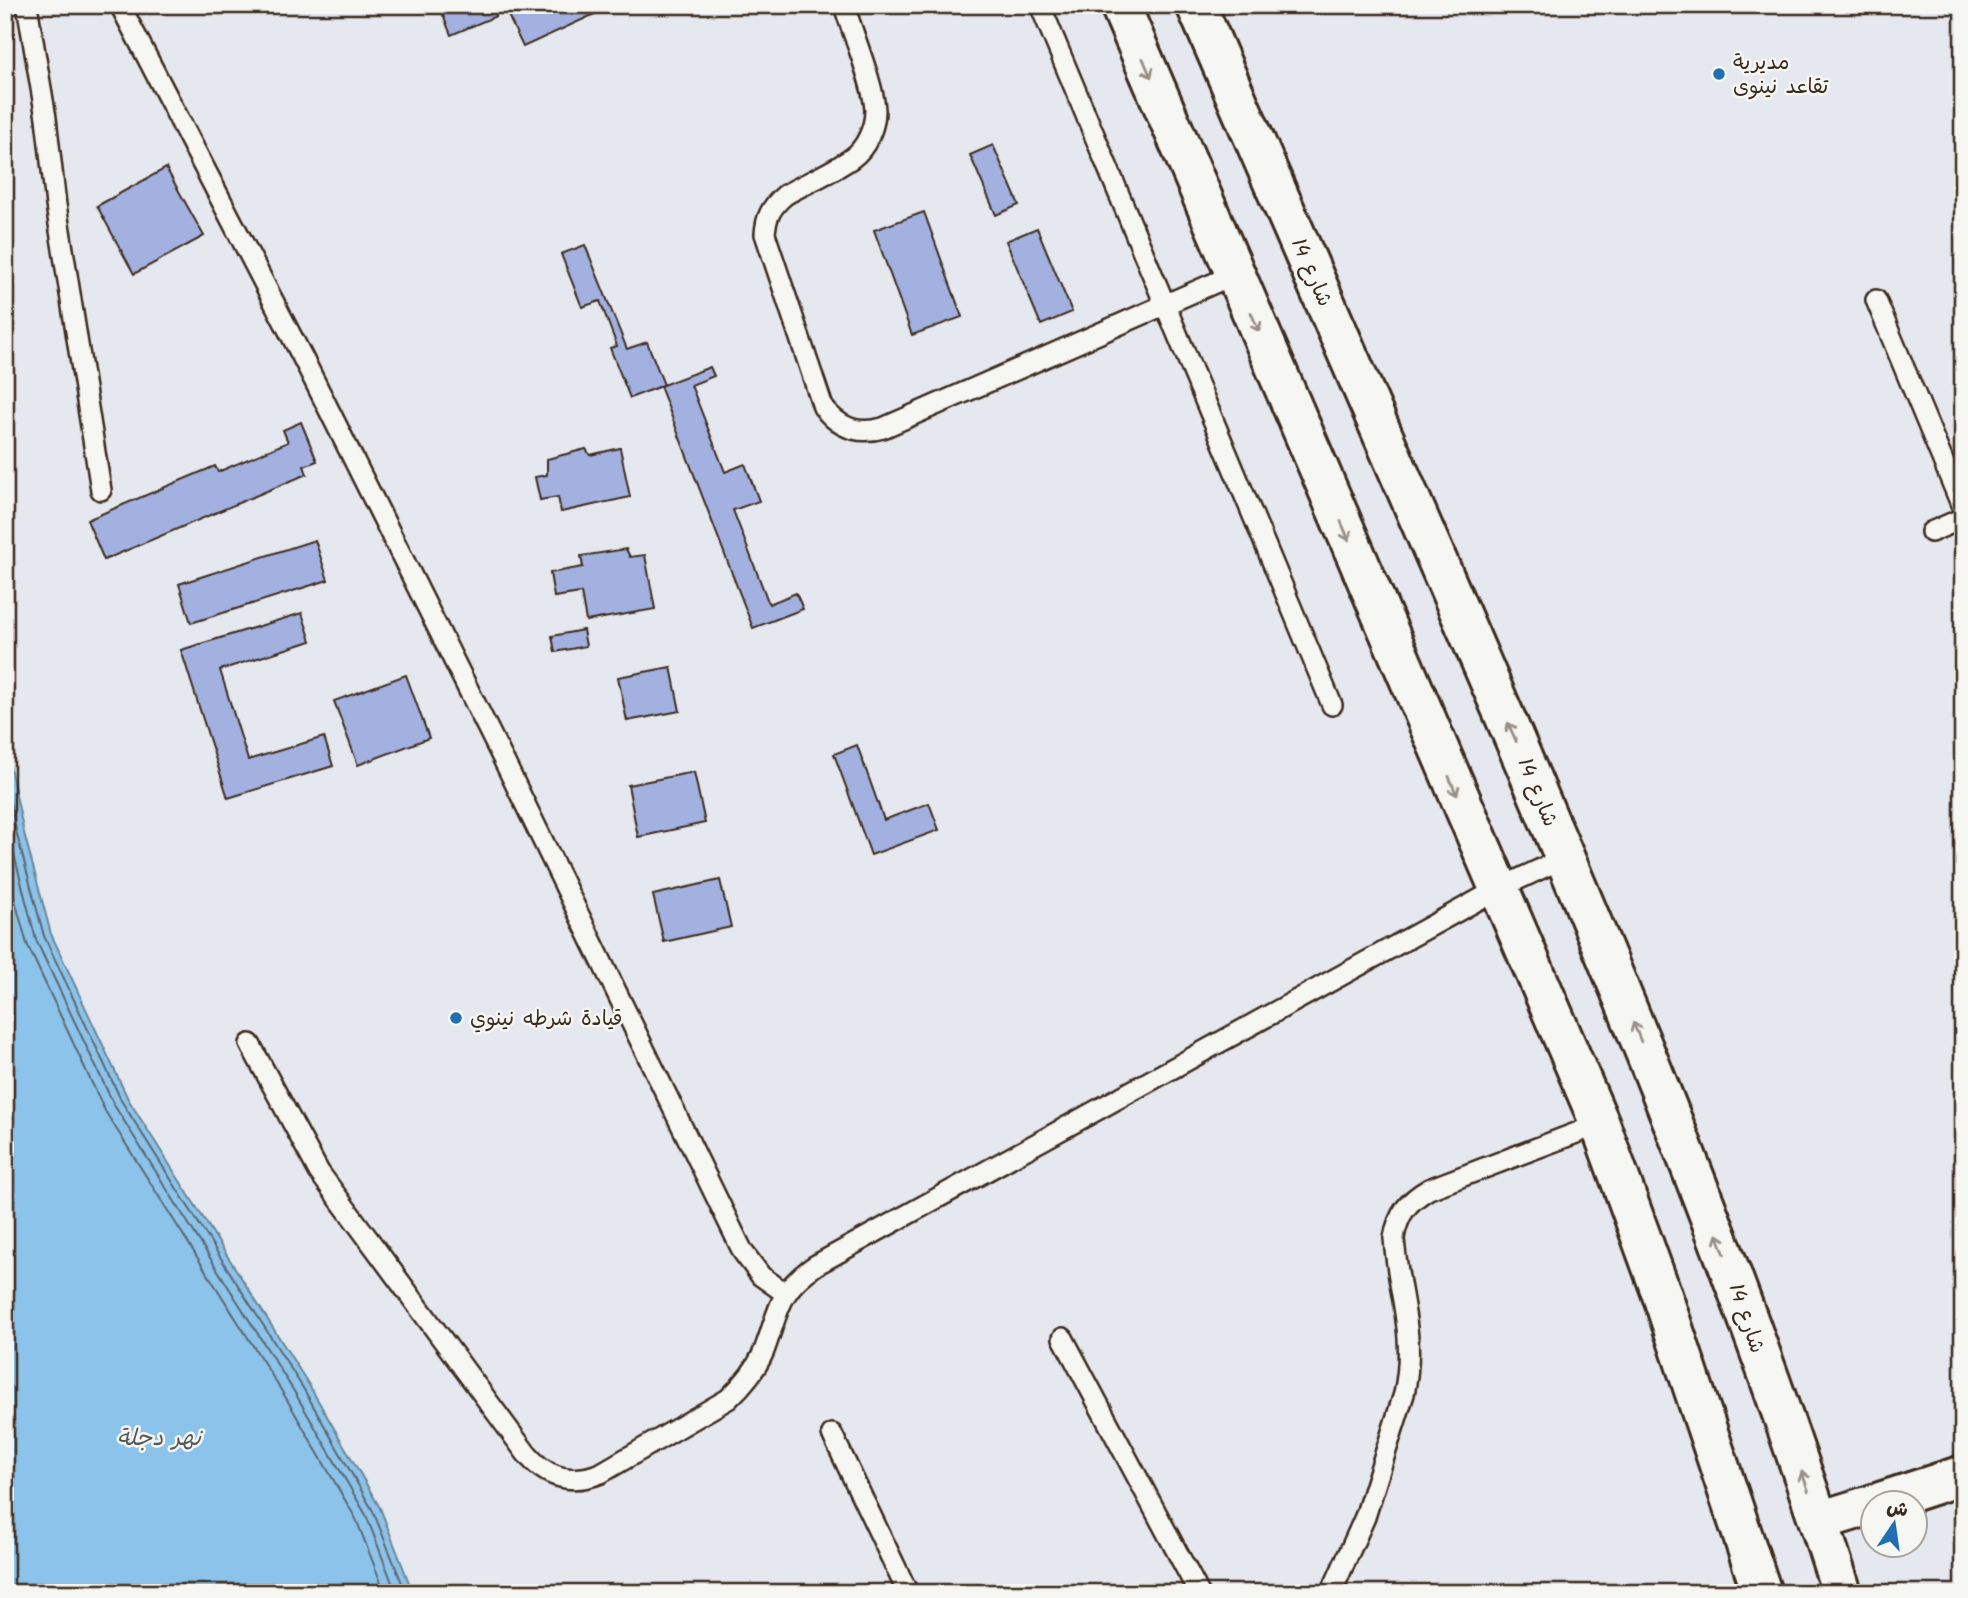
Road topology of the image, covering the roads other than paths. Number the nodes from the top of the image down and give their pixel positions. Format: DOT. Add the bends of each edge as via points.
graph roads {
  1 [pos="27,5"];
  2 [pos="120,5"];
  3 [pos="844,5"];
  4 [pos="1040,5"];
  5 [pos="1120,5"];
  6 [pos="1196,5"];
  7 [pos="1235,274"];
  8 [pos="1876,300"];
  9 [pos="1167,304"];
  10 [pos="101,490"];
  11 [pos="1963,509"];
  12 [pos="1963,518"];
  13 [pos="1931,532"];
  14 [pos="1332,705"];
  15 [pos="1566,857"];
  16 [pos="1497,889"];
  17 [pos="250,1044"];
  18 [pos="1600,1124"];
  19 [pos="785,1293"];
  20 [pos="1063,1338"];
  21 [pos="832,1434"];
  22 [pos="1963,1475"];
  23 [pos="1917,1490"];
  24 [pos="1860,1508"];
  25 [pos="1819,1521"];
  26 [pos="908,1593"];
  27 [pos="1199,1593"];
  28 [pos="1331,1593"];
  29 [pos="1762,1593"];
  30 [pos="1842,1593"];
  1 -- 10 [label="lane"];
  2 -- 19 [label="lane" via="339,430 743,1252 761,1276"];
  3 -- 9 [label="lane" via="872,93 873,127 853,157 785,195 765,223 768,246 830,416 861,431 883,428"];
  4 -- 9 [label="lane"];
  5 -- 7 [label="street, one-way"];
  15 -- 6 [label="street, شارع 14, one-way"];
  7 -- 9 [label="lane"];
  7 -- 16 [label="street, one-way"];
  8 -- 11 [label="lane"];
  9 -- 14 [label="lane"];
  12 -- 13 [label="lane"];
  15 -- 16 [label="lane"];
  25 -- 15 [label="street, شارع 14, one-way" via="1716,1228"];
  16 -- 18 [label="street"];
  16 -- 19 [label="lane" via="816,1265"];
  17 -- 19 [label="lane" via="318,1172 530,1458 546,1473 574,1480 595,1476 728,1399 755,1368"];
  18 -- 28 [label="lane" via="1429,1189 1404,1209 1394,1238 1410,1339 1408,1376 1365,1517"];
  18 -- 29 [label="street"];
  20 -- 27 [label="lane"];
  21 -- 26 [label="lane"];
  22 -- 23 [label="street"];
  24 -- 25 [label="street"];
  25 -- 30 [label="street, شارع 14"];
}
